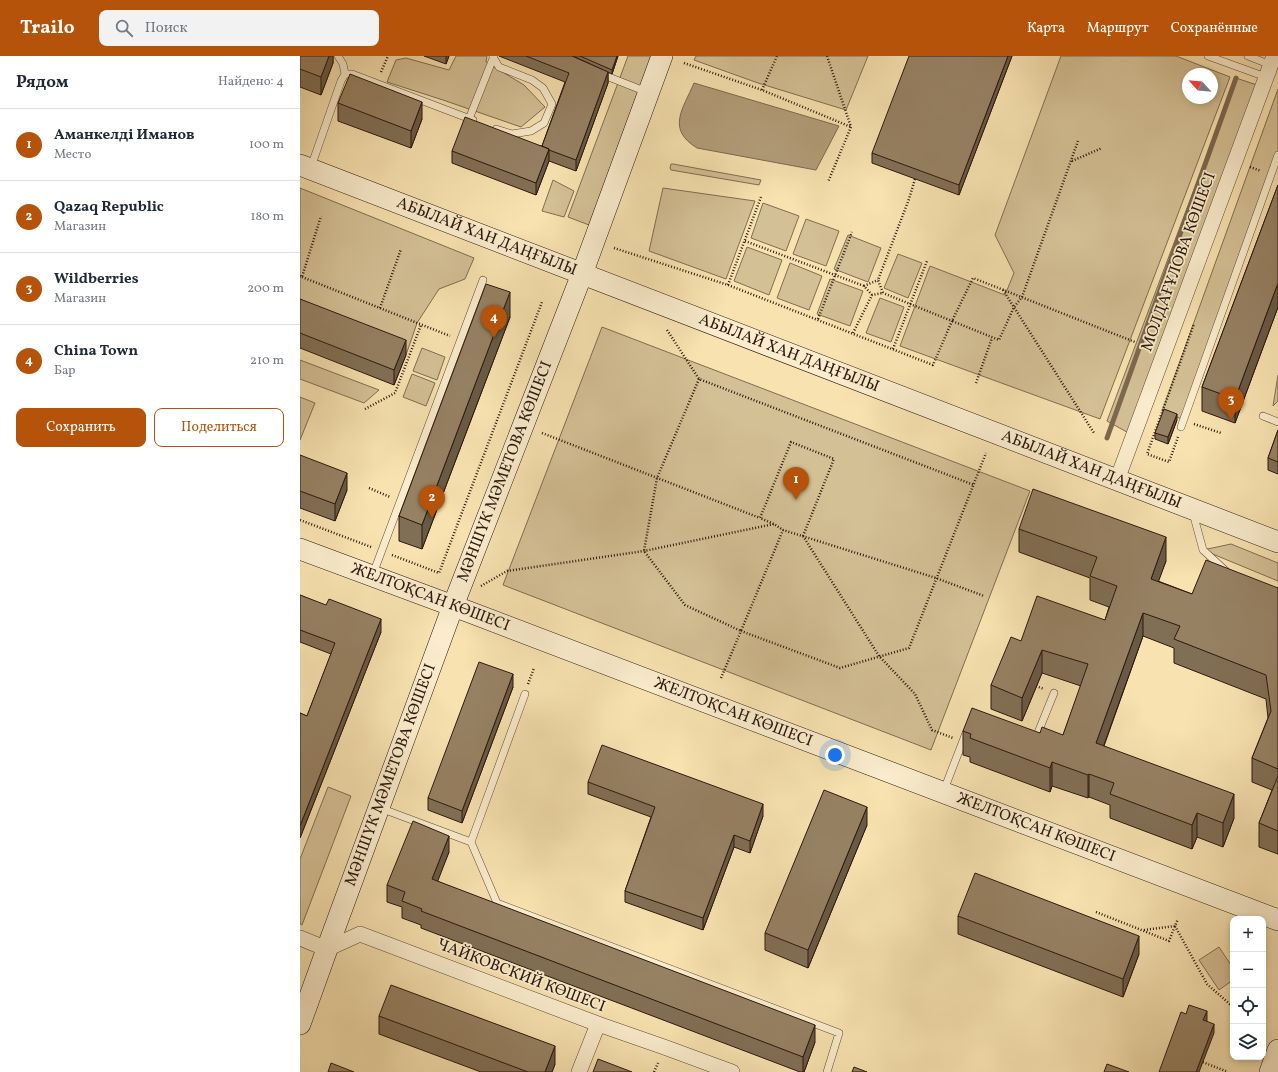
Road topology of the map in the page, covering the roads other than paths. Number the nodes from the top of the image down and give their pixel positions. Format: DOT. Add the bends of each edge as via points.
graph roads {
  1 [pos="662,56"];
  2 [pos="1208,56"];
  3 [pos="1248,56"];
  4 [pos="493,57"];
  5 [pos="341,58"];
  6 [pos="1270,66"];
  7 [pos="595,72"];
  8 [pos="345,74"];
  9 [pos="648,92"];
  10 [pos="469,119"];
  11 [pos="478,122"];
  12 [pos="491,127"];
  13 [pos="1278,155"];
  14 [pos="305,167"];
  15 [pos="582,274"];
  16 [pos="483,280"];
  17 [pos="1263,416"];
  18 [pos="1278,422"];
  19 [pos="1183,423"];
  20 [pos="1118,480"];
  21 [pos="1192,508"];
  22 [pos="1278,542"];
  23 [pos="300,549"];
  24 [pos="372,576"];
  25 [pos="1231,576"];
  26 [pos="453,606"];
  27 [pos="1054,693"];
  28 [pos="525,694"];
  29 [pos="970,723"];
  30 [pos="1028,737"];
  31 [pos="943,792"];
  32 [pos="379,808"];
  33 [pos="471,842"];
  34 [pos="1278,920"];
  35 [pos="300,938"];
  36 [pos="327,949"];
  37 [pos="300,1024"];
  38 [pos="598,1024"];
  39 [pos="1278,1050"];
  40 [pos="579,1072"];
  41 [pos="732,1072"];
  42 [pos="827,1072"];
  43 [pos="1270,1072"];
  1 -- 9 [label="street, МӘНШҮК МӘМЕТОВА КӨШЕСІ"];
  2 -- 6 [label="lane"];
  3 -- 6 [label="lane"];
  4 -- 10 [label="lane"];
  4 -- 12 [label="lane" via="499,67 532,80 543,88 552,104 544,123 531,131 512,134"];
  5 -- 8 [label="lane"];
  6 -- 20 [label="street, МОЛДАҒҰЛОВА КӨШЕСІ"];
  7 -- 9 [label="lane"];
  8 -- 10 [label="lane" via="352,74"];
  8 -- 14 [label="lane"];
  9 -- 15 [label="street, МӘНШҮК МӘМЕТОВА КӨШЕСІ"];
  10 -- 11 [label="lane"];
  13 -- 19 [label="lane"];
  14 -- 15 [label="street, АБЫЛАЙ ХАН ДАҢҒЫЛЫ"];
  15 -- 20 [label="street, АБЫЛАЙ ХАН ДАҢҒЫЛЫ"];
  15 -- 26 [label="street, МӘНШҮК МӘМЕТОВА КӨШЕСІ"];
  16 -- 24 [label="lane"];
  17 -- 18 [label="lane"];
  20 -- 21 [label="street, АБЫЛАЙ ХАН ДАҢҒЫЛЫ"];
  21 -- 22 [label="street, АБЫЛАЙ ХАН ДАҢҒЫЛЫ"];
  21 -- 25 [label="lane" via="1203,550"];
  23 -- 24 [label="street, ЖЕЛТОҚСАН КӨШЕСІ"];
  24 -- 26 [label="street, ЖЕЛТОҚСАН КӨШЕСІ"];
  26 -- 31 [label="street, ЖЕЛТОҚСАН КӨШЕСІ"];
  26 -- 32 [label="street, МӘНШҮК МӘМЕТОВА КӨШЕСІ"];
  27 -- 30 [label="lane" via="1035,740"];
  28 -- 33 [label="lane"];
  29 -- 31 [label="lane"];
  31 -- 34 [label="street, ЖЕЛТОҚСАН КӨШЕСІ"];
  32 -- 33 [label="lane"];
  32 -- 36 [label="street, МӘНШҮК МӘМЕТОВА КӨШЕСІ"];
  33 -- 42 [label="lane" via="497,904 839,1032"];
  35 -- 36 [label="street"];
  36 -- 37 [label="street, МӘНШҮК МӘМЕТОВА КӨШЕСІ"];
  36 -- 38 [label="street, ЧАЙКОВСКИЙ КӨШЕСІ" via="360,934"];
  38 -- 40 [label="street"];
  38 -- 41 [label="street, ЧАЙКОВСКИЙ КӨШЕСІ"];
  39 -- 43 [label="street"];
}
